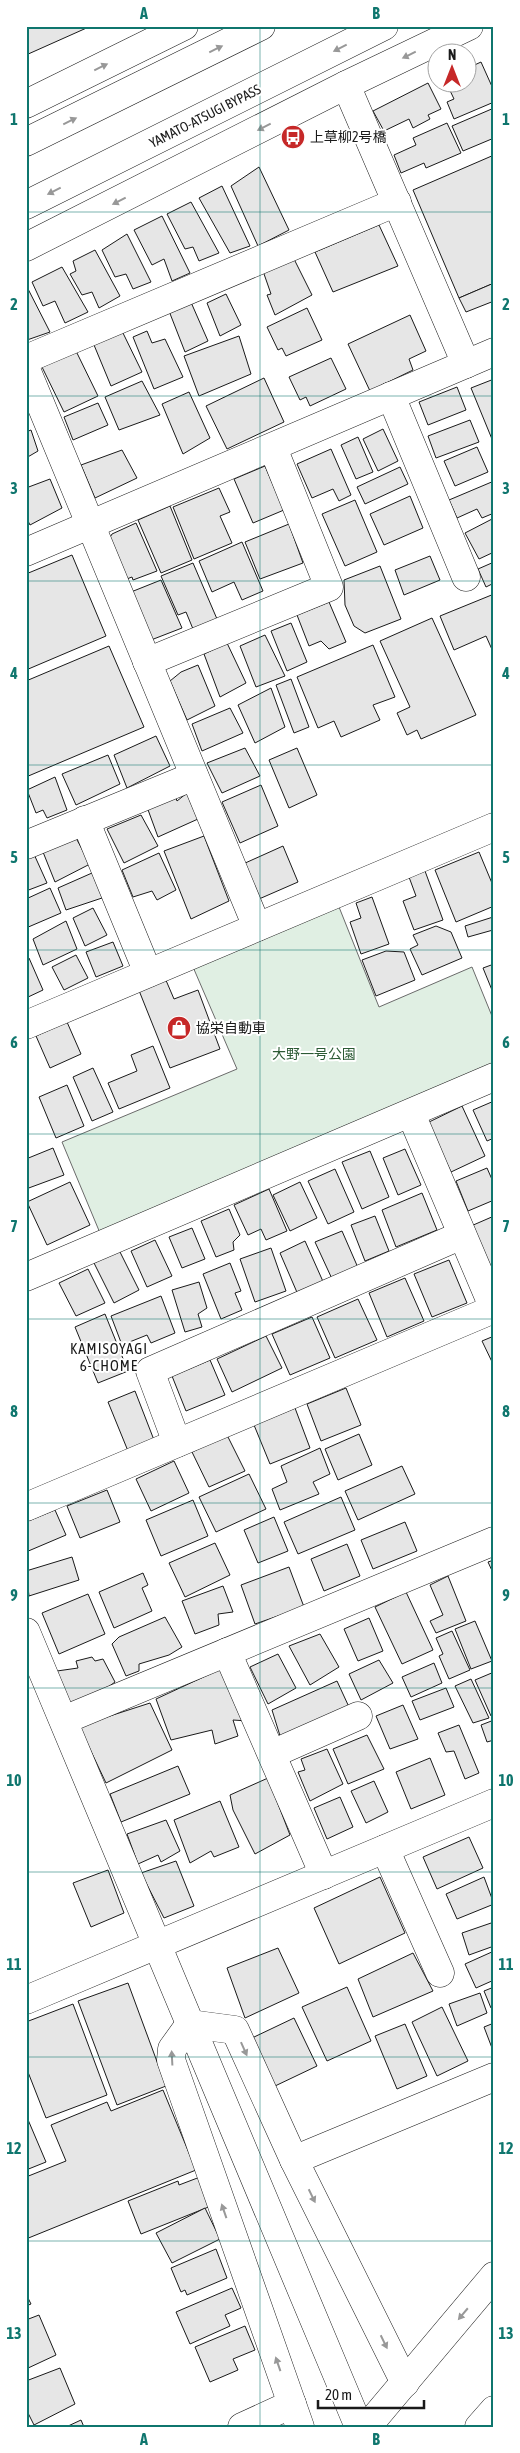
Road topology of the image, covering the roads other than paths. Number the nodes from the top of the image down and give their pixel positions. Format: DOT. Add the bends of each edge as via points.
graph roads {
  1 [pos="184,26"];
  2 [pos="261,26"];
  3 [pos="384,26"];
  4 [pos="469,26"];
  5 [pos="346,85"];
  6 [pos="26,104"];
  7 [pos="26,142"];
  8 [pos="397,202"];
  9 [pos="26,205"];
  10 [pos="26,248"];
  11 [pos="494,352"];
  12 [pos="26,359"];
  13 [pos="466,364"];
  14 [pos="26,369"];
  15 [pos="391,396"];
  16 [pos="272,448"];
  17 [pos="90,524"];
  18 [pos="26,552"];
  19 [pos="466,577"];
  20 [pos="147,662"];
  21 [pos="194,776"];
  22 [pos="85,820"];
  23 [pos="494,827"];
  24 [pos="26,845"];
  25 [pos="257,927"];
  26 [pos="148,973"];
  27 [pos="26,1025"];
  28 [pos="494,1077"];
  29 [pos="410,1114"];
  30 [pos="462,1235"];
  31 [pos="26,1278"];
  32 [pos="494,1309"];
  33 [pos="177,1443"];
  34 [pos="26,1507"];
  35 [pos="494,1541"];
  36 [pos="26,1632"];
  37 [pos="227,1652"];
  38 [pos="358,1716"];
  39 [pos="64,1720"];
  40 [pos="272,1754"];
  41 [pos="494,1803"];
  42 [pos="386,1848"];
  43 [pos="324,1875"];
  44 [pos="157,1945"];
  45 [pos="440,1973"];
  46 [pos="26,2000"];
  47 [pos="190,2024"];
  48 [pos="494,2077"];
  49 [pos="294,2160"];
  50 [pos="494,2276"];
  51 [pos="405,2383"];
  52 [pos="494,2410"];
  53 [pos="296,2415"];
  54 [pos="359,2423"];
  55 [pos="242,2427"];
  56 [pos="479,2427"];
  6 -- 1 [label="main road, one-way"];
  7 -- 2 [label="main road, one-way"];
  3 -- 9 [label="main road, YAMATO-ATSUGI BYPASS, one-way"];
  4 -- 5 [label="main road, one-way"];
  5 -- 8 [label="main road"];
  5 -- 10 [label="main road, one-way"];
  8 -- 12 [label="main road"];
  8 -- 13 [label="main road"];
  11 -- 13 [label="main road"];
  13 -- 15 [label="main road"];
  14 -- 17 [label="main road"];
  15 -- 16 [label="main road"];
  15 -- 19 [label="main road"];
  16 -- 17 [label="main road"];
  16 -- 20 [label="main road" via="328,587"];
  17 -- 18 [label="main road"];
  17 -- 20 [label="main road"];
  20 -- 21 [label="main road"];
  21 -- 22 [label="main road"];
  21 -- 25 [label="main road"];
  22 -- 24 [label="main road"];
  22 -- 26 [label="main road"];
  23 -- 25 [label="main road"];
  25 -- 26 [label="main road"];
  26 -- 27 [label="main road"];
  28 -- 29 [label="main road"];
  29 -- 30 [label="main road"];
  29 -- 31 [label="main road"];
  30 -- 32 [label="main road"];
  30 -- 33 [label="main road" via="150,1370"];
  32 -- 33 [label="main road"];
  33 -- 34 [label="main road"];
  35 -- 37 [label="main road"];
  36 -- 39 [label="main road"];
  37 -- 39 [label="main road"];
  37 -- 40 [label="main road"];
  38 -- 40 [label="main road"];
  39 -- 44 [label="main road"];
  40 -- 43 [label="main road"];
  41 -- 42 [label="main road"];
  42 -- 43 [label="main road"];
  42 -- 45 [label="main road"];
  43 -- 44 [label="main road"];
  44 -- 46 [label="main road"];
  44 -- 47 [label="main road"];
  47 -- 49 [label="main road, one-way" via="235,2030"];
  53 -- 47 [label="main road, one-way" via="171,2060 172,2049"];
  47 -- 54 [label="main road"];
  48 -- 49 [label="main road"];
  49 -- 51 [label="main road, one-way"];
  50 -- 51 [label="main road, one-way"];
  51 -- 54 [label="main road"];
  52 -- 56 [label="main road"];
  53 -- 55 [label="main road"];
}
